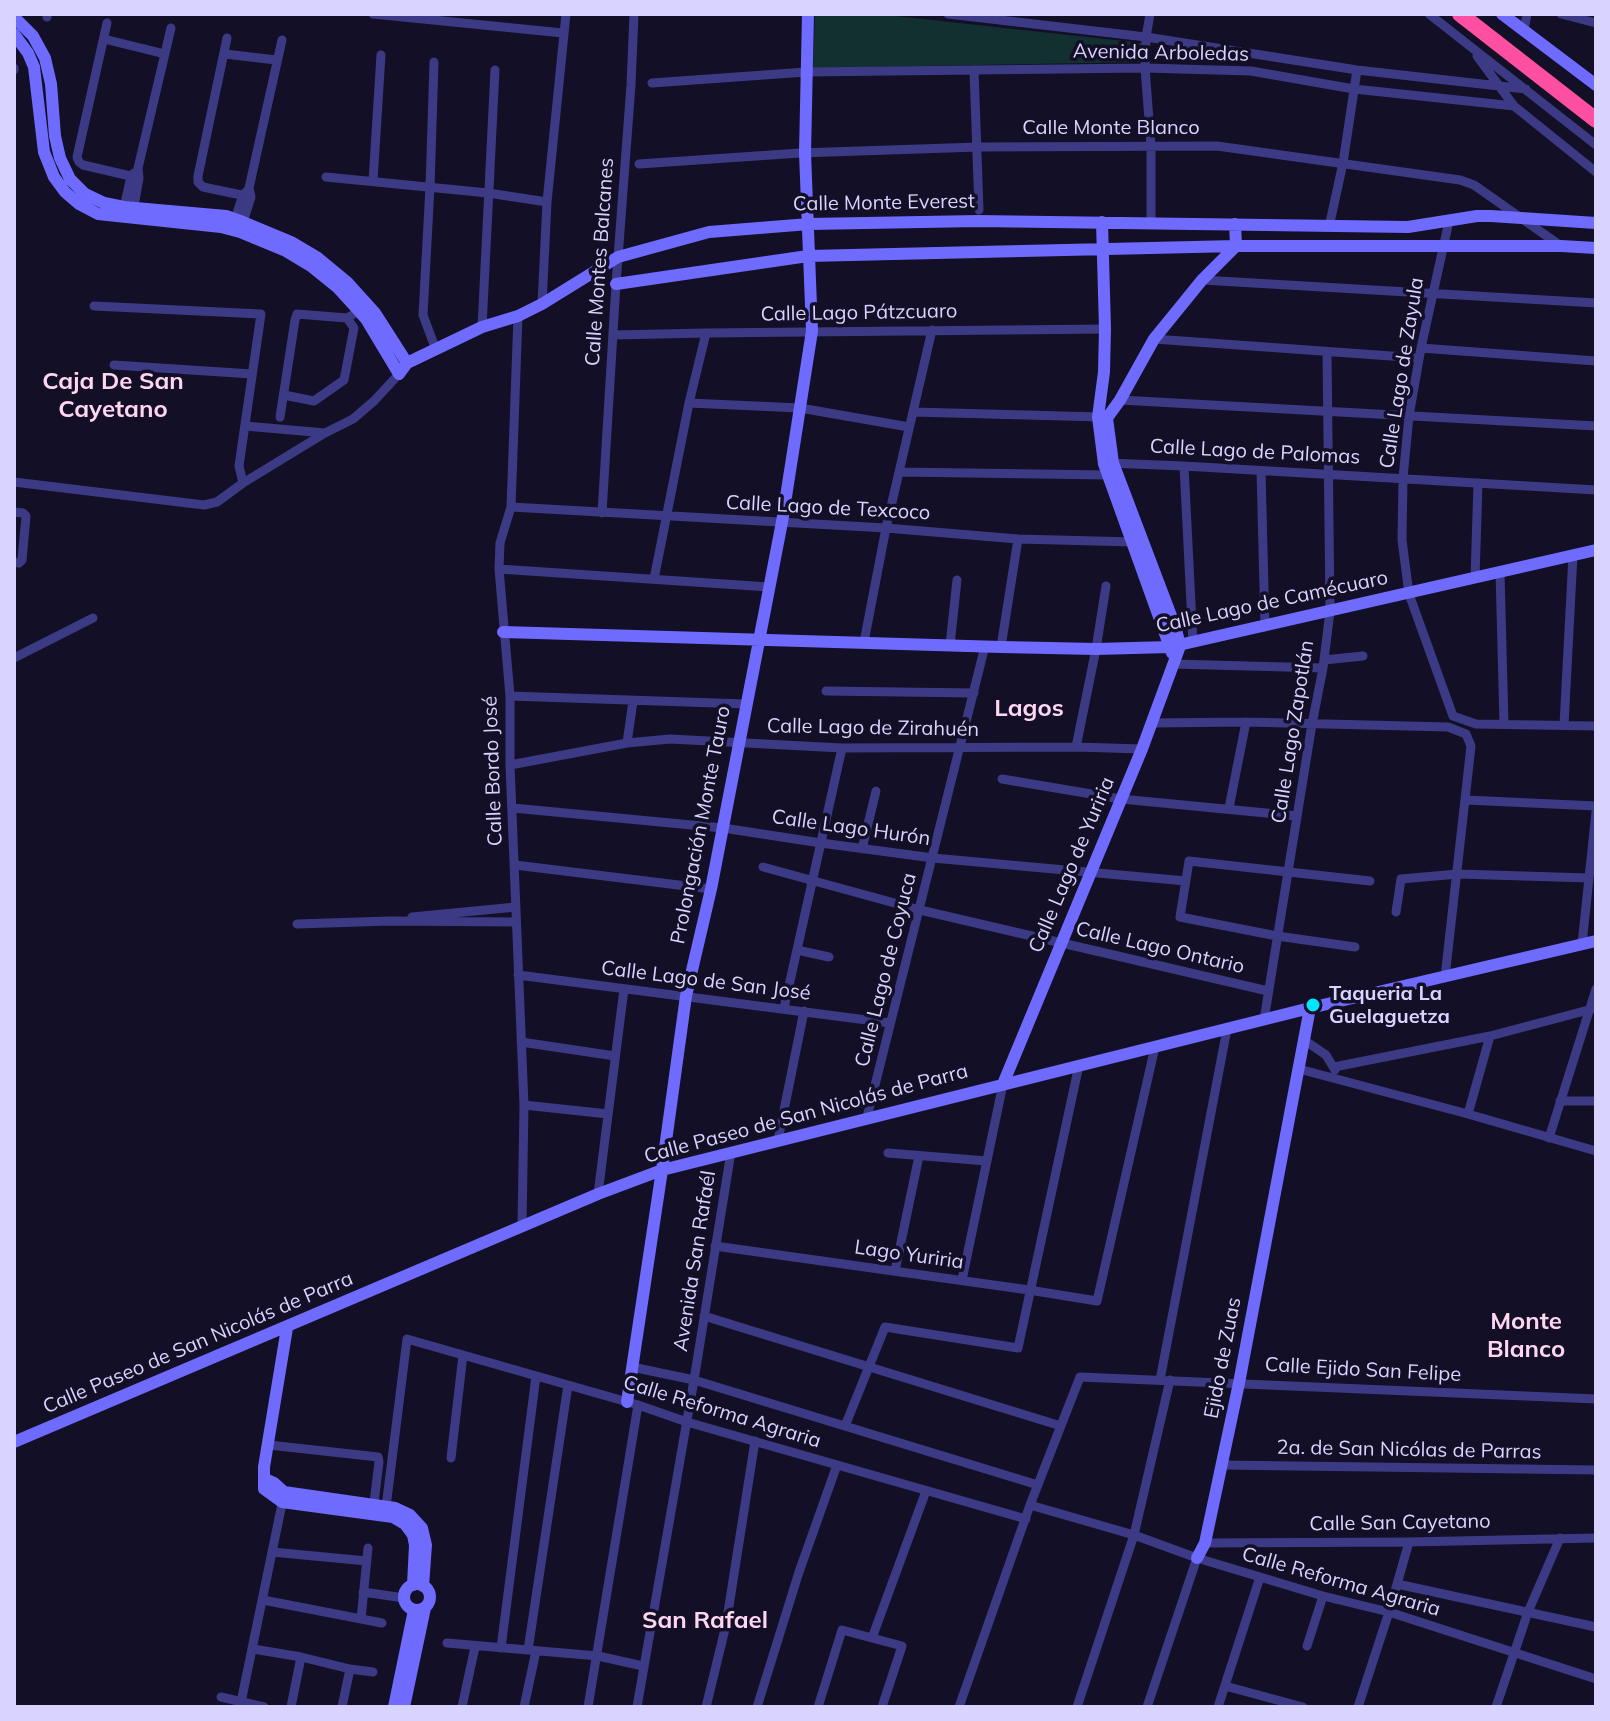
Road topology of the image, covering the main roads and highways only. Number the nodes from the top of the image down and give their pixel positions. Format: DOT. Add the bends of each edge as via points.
graph roads {
  1 [pos="1460,14"];
  2 [pos="1477,14"];
  3 [pos="1596,107"];
  4 [pos="1596,120"];
  1 -- 4 [label="highway"];
  2 -- 3 [label="highway"];
}
